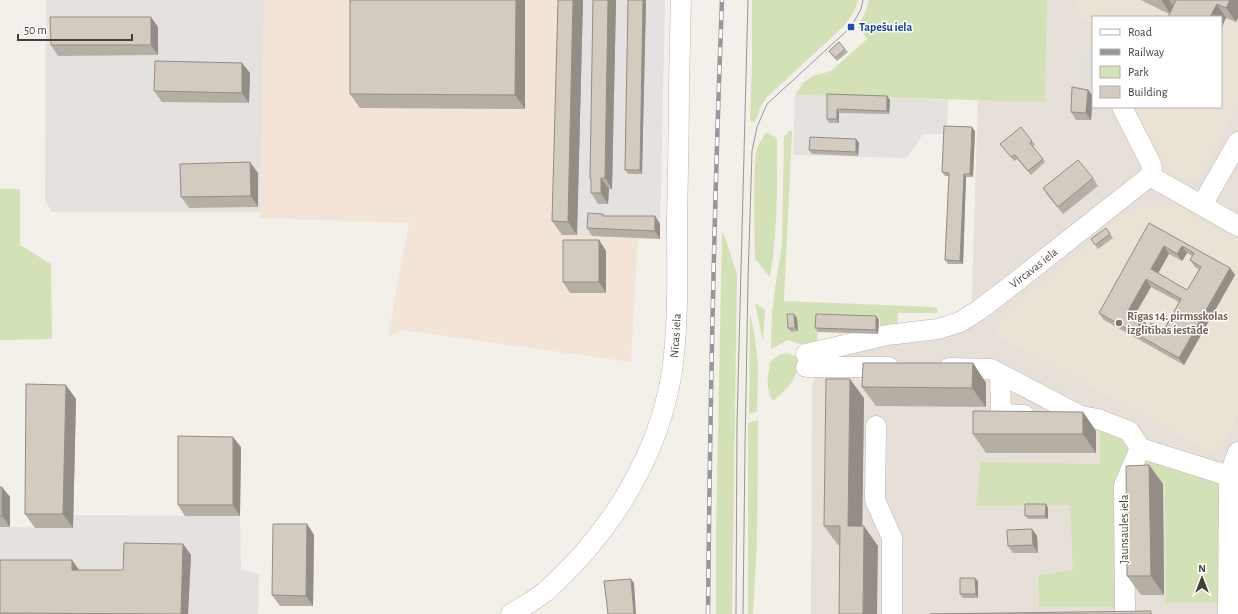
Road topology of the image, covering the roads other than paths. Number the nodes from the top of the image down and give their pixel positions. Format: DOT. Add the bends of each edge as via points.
graph roads {
  1 [pos="681,0"];
  2 [pos="1123,108"];
  3 [pos="1238,142"];
  4 [pos="1150,176"];
  5 [pos="1202,205"];
  6 [pos="1238,226"];
  7 [pos="909,368"];
  8 [pos="931,368"];
  9 [pos="1000,374"];
  10 [pos="1081,416"];
  11 [pos="876,426"];
  12 [pos="1140,448"];
  13 [pos="1238,452"];
  14 [pos="1229,476"];
  15 [pos="511,614"];
  16 [pos="892,614"];
  17 [pos="1125,614"];
  18 [pos="1228,614"];
  1 -- 15 [label="street, Nīcas iela" via="677,319 672,372 662,416 642,467 599,535 544,593"];
  2 -- 4 [label="street" via="1150,162"];
  3 -- 5 [label="street"];
  4 -- 5 [label="street"];
  4 -- 7 [label="street, Vircavas iela" via="1008,288 960,322 938,329 886,335 806,361"];
  5 -- 6 [label="street"];
  8 -- 9 [label="street" via="982,368"];
  9 -- 10 [label="street"];
  9 -- 10 [label="street" via="1001,414"];
  10 -- 12 [label="street" via="1098,418 1129,431"];
  11 -- 16 [label="street" via="875,500 892,538"];
  12 -- 14 [label="street"];
  12 -- 17 [label="street, Jaunsaules iela" via="1124,486"];
  13 -- 14 [label="street"];
  14 -- 18 [label="street"];
}
